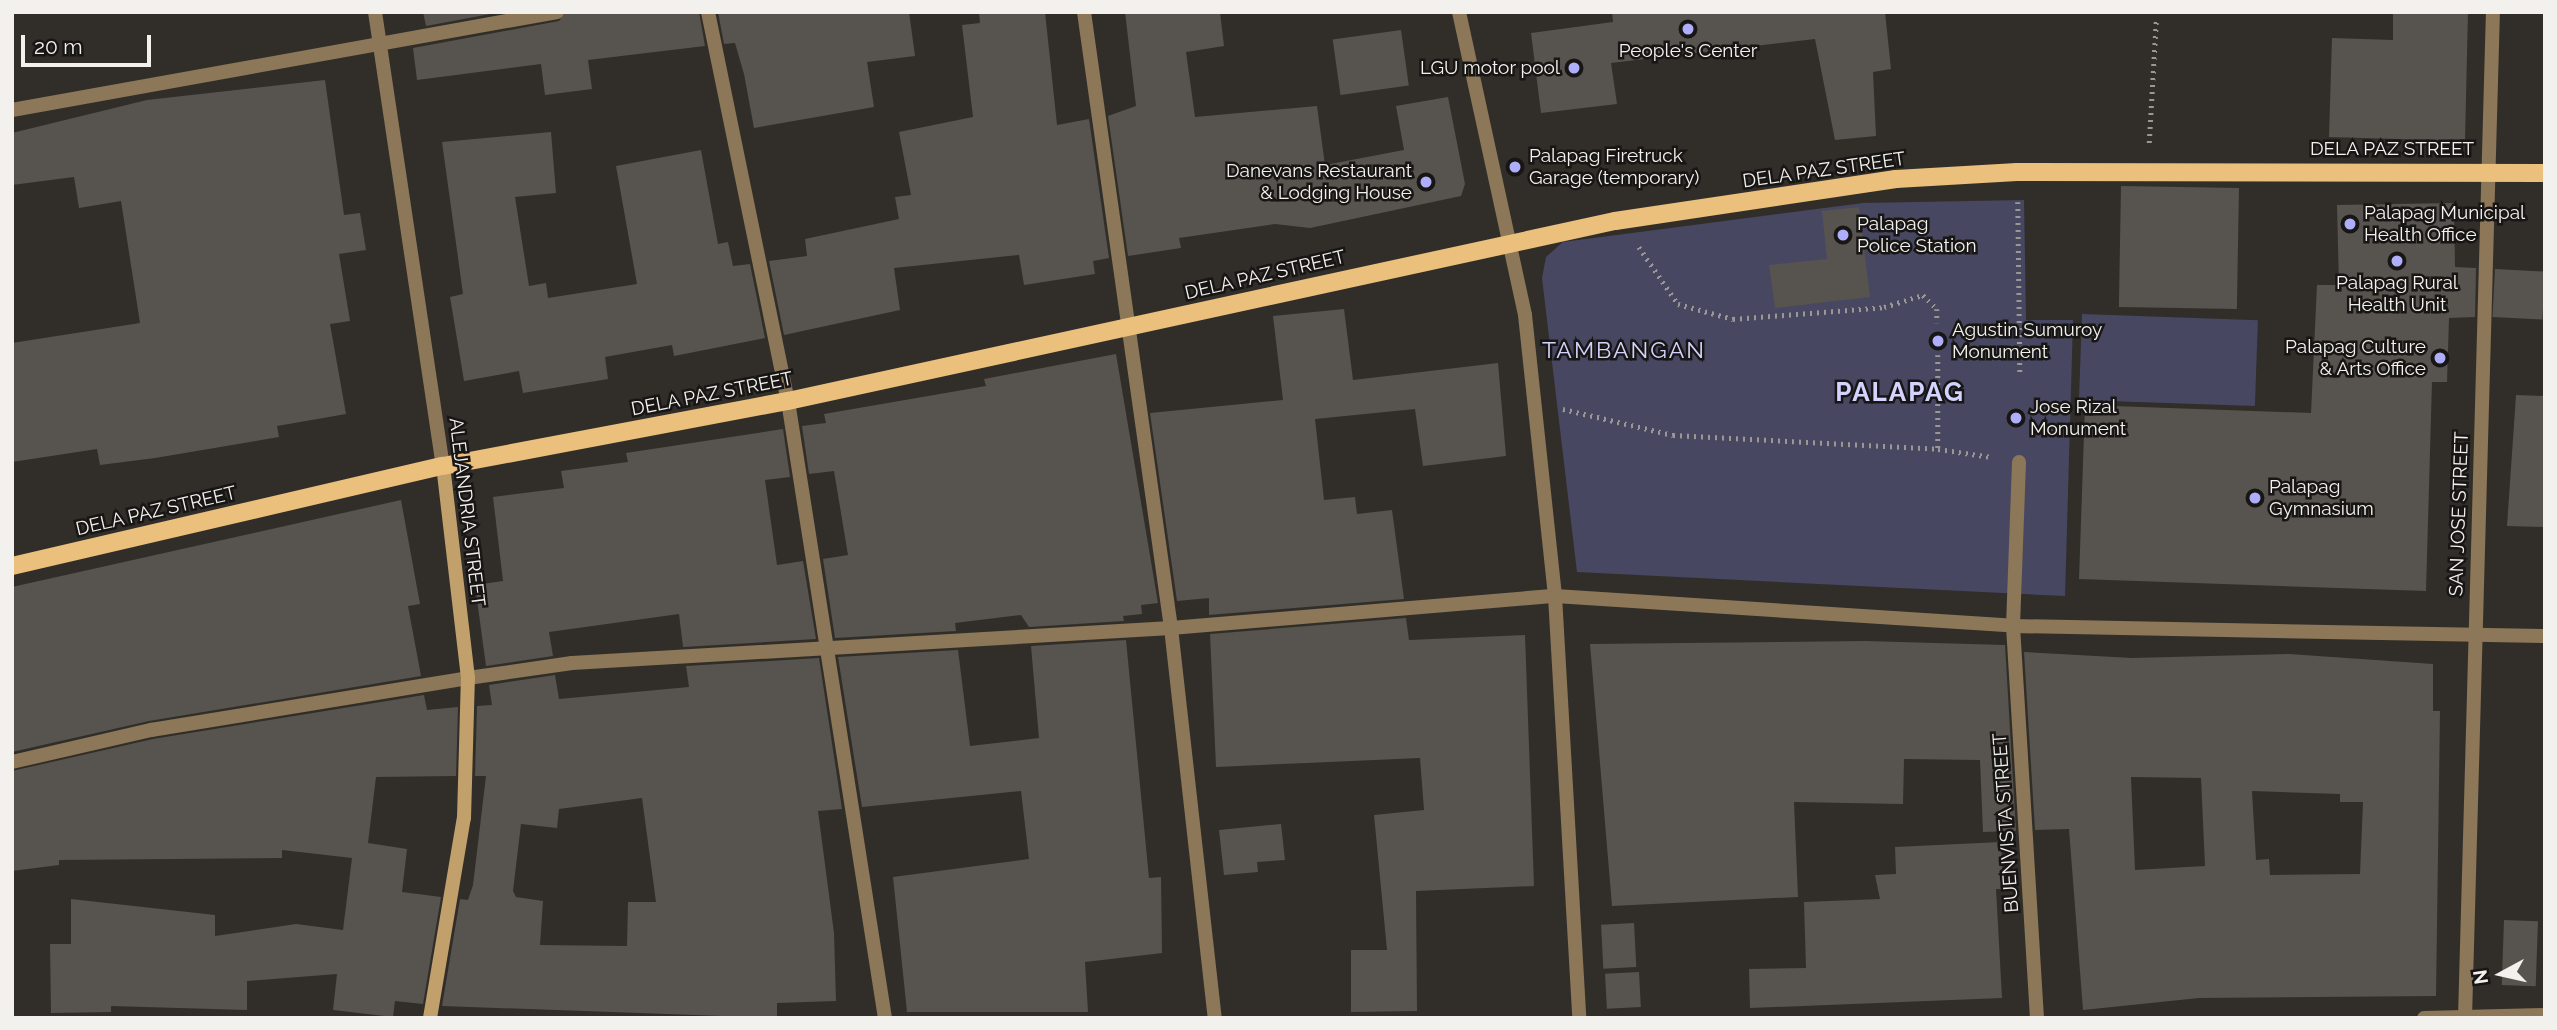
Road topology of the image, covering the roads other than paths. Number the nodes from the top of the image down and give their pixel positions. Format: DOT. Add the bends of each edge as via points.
graph roads {
  1 [pos="375,12"];
  2 [pos="557,12"];
  3 [pos="708,12"];
  4 [pos="1084,12"];
  5 [pos="1459,12"];
  6 [pos="2493,12"];
  7 [pos="379,46"];
  8 [pos="12,110"];
  9 [pos="2490,170"];
  10 [pos="2545,173"];
  11 [pos="1511,246"];
  12 [pos="1130,327"];
  13 [pos="788,401"];
  14 [pos="2019,462"];
  15 [pos="443,466"];
  16 [pos="12,566"];
  17 [pos="1555,596"];
  18 [pos="2012,626"];
  19 [pos="1171,628"];
  20 [pos="2474,634"];
  21 [pos="2545,636"];
  22 [pos="830,650"];
  23 [pos="468,678"];
  24 [pos="12,762"];
  25 [pos="2545,1015"];
  26 [pos="2465,1017"];
  27 [pos="430,1018"];
  28 [pos="885,1018"];
  29 [pos="1215,1018"];
  30 [pos="1579,1018"];
  31 [pos="2037,1018"];
  32 [pos="2424,1018"];
  1 -- 7 [label="street, ALEJANDRIA STREET"];
  2 -- 7 [label="street"];
  3 -- 13 [label="street"];
  4 -- 12 [label="street"];
  5 -- 11 [label="street"];
  6 -- 9 [label="street, SAN JOSE STREET"];
  7 -- 8 [label="street"];
  7 -- 15 [label="street, ALEJANDRIA STREET"];
  9 -- 10 [label="main road, DELA PAZ STREET"];
  9 -- 11 [label="main road, DELA PAZ STREET" via="2148,168 1896,179 1638,218"];
  9 -- 20 [label="street, SAN JOSE STREET"];
  11 -- 12 [label="main road, DELA PAZ STREET"];
  11 -- 17 [label="street" via="1535,402"];
  12 -- 13 [label="main road, DELA PAZ STREET"];
  12 -- 19 [label="street"];
  13 -- 15 [label="main road, DELA PAZ STREET"];
  13 -- 22 [label="street"];
  14 -- 18 [label="street, BUENVISTA STREET"];
  15 -- 16 [label="main road, DELA PAZ STREET"];
  15 -- 23 [label="main road, ALEJANDRIA STREET"];
  17 -- 18 [label="street"];
  17 -- 19 [label="street"];
  17 -- 30 [label="street"];
  18 -- 20 [label="street"];
  18 -- 31 [label="street, BUENVISTA STREET"];
  19 -- 22 [label="street"];
  19 -- 29 [label="street"];
  20 -- 21 [label="street"];
  20 -- 26 [label="street, SAN JOSE STREET"];
  22 -- 23 [label="street" via="572,663"];
  22 -- 28 [label="street"];
  23 -- 24 [label="street" via="151,730"];
  23 -- 27 [label="main road, ALEJANDRIA STREET" via="464,818"];
  25 -- 26 [label="street"];
  26 -- 32 [label="street"];
}
